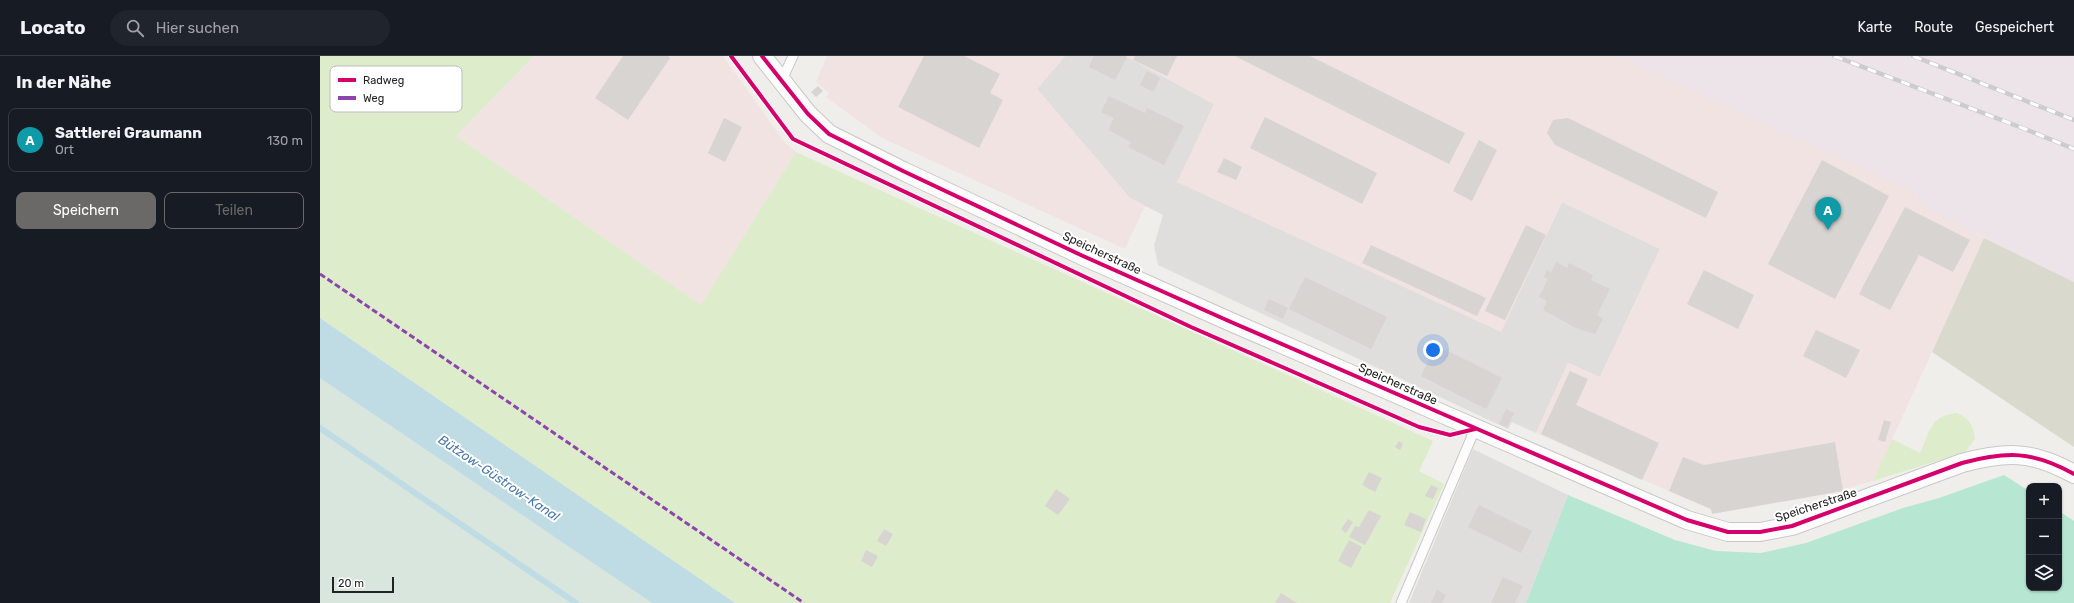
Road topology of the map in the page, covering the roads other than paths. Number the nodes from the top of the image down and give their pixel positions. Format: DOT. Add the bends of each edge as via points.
graph roads {
  1 [pos="762,56"];
  2 [pos="793,56"];
  3 [pos="781,82"];
  4 [pos="1475,429"];
  5 [pos="2074,474"];
  6 [pos="1401,603"];
  1 -- 3 [label="street, Speicherstraße"];
  2 -- 3 [label="lane"];
  3 -- 4 [label="street, Speicherstraße" via="829,134 896,168 1122,274"];
  4 -- 5 [label="street, Speicherstraße" via="1687,520 1728,532 1760,532 1792,526 1962,463 1991,455 2017,454 2059,466"];
  4 -- 6 [label="lane"];
}
